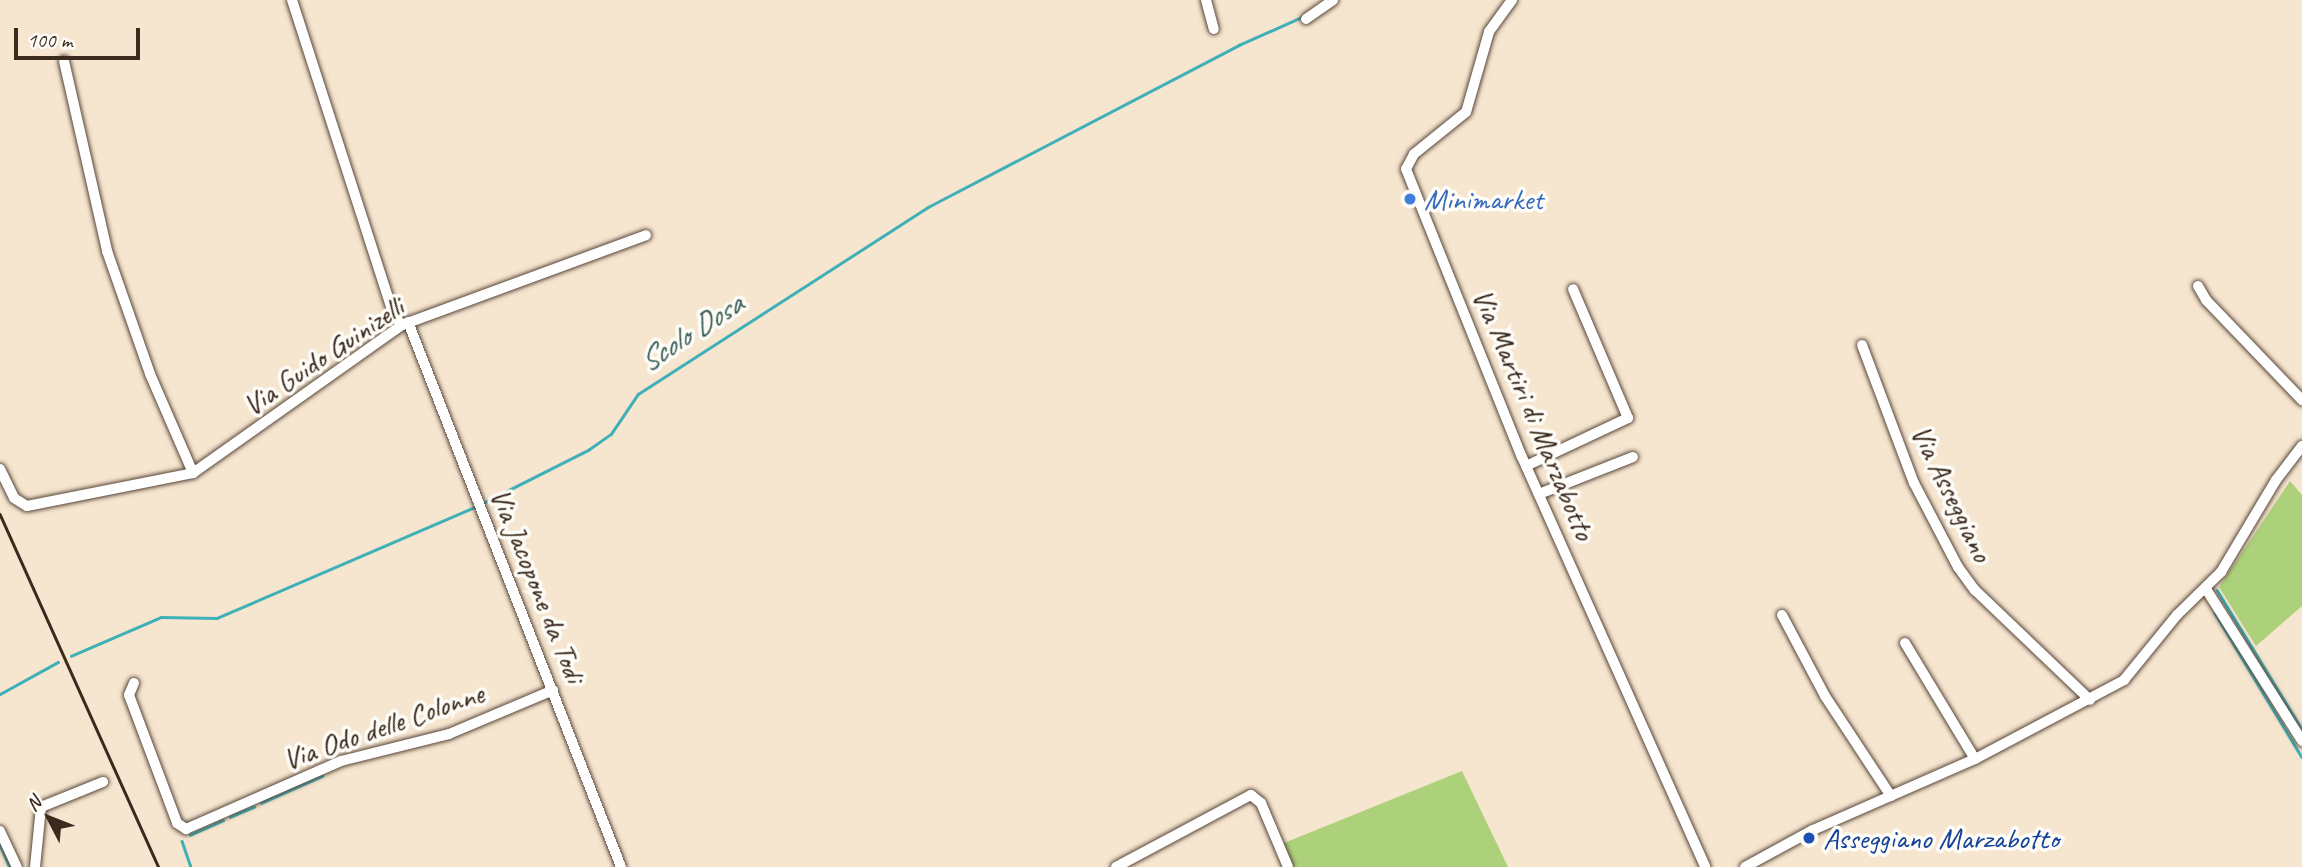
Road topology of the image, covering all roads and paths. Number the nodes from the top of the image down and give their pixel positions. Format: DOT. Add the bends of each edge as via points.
graph roads {
  1 [pos="292,0"];
  2 [pos="1206,0"];
  3 [pos="1334,0"];
  4 [pos="1512,2"];
  5 [pos="1306,19"];
  6 [pos="1214,29"];
  7 [pos="64,61"];
  8 [pos="646,235"];
  9 [pos="2198,286"];
  10 [pos="1573,289"];
  11 [pos="405,324"];
  12 [pos="1862,345"];
  13 [pos="2302,400"];
  14 [pos="2302,446"];
  15 [pos="1633,457"];
  16 [pos="1526,466"];
  17 [pos="0,469"];
  18 [pos="193,473"];
  19 [pos="1539,494"];
  20 [pos="2206,589"];
  21 [pos="1782,615"];
  22 [pos="1905,643"];
  23 [pos="134,683"];
  24 [pos="554,690"];
  25 [pos="2090,700"];
  26 [pos="2302,741"];
  27 [pos="1975,759"];
  28 [pos="103,782"];
  29 [pos="1891,796"];
  30 [pos="0,831"];
  31 [pos="17,867"];
  32 [pos="35,867"];
  33 [pos="621,867"];
  34 [pos="1116,867"];
  35 [pos="1288,867"];
  36 [pos="1705,867"];
  37 [pos="1745,867"];
  1 -- 11 [label="street, Via Jacopone da Todi" via="394,316"];
  2 -- 6 [label="street"];
  3 -- 5 [label="street"];
  4 -- 16 [label="street, Via Martiri di Marzabotto" via="1479,54 1466,112 1414,154 1406,169"];
  7 -- 18 [label="street" via="107,251 149,374"];
  8 -- 11 [label="street, Via Guido Guinizelli"];
  9 -- 13 [label="street" via="2206,300"];
  10 -- 16 [label="street" via="1628,418"];
  11 -- 18 [label="street, Via Guido Guinizelli"];
  11 -- 24 [label="street, Via Jacopone da Todi"];
  12 -- 25 [label="street, Via Asseggiano" via="1914,483 1958,567 1975,590"];
  14 -- 20 [label="street"];
  15 -- 19 [label="street"];
  16 -- 19 [label="street, Via Martiri di Marzabotto"];
  17 -- 18 [label="street, Via Guido Guinizelli" via="23,505"];
  19 -- 36 [label="street, Via Martiri di Marzabotto"];
  20 -- 25 [label="street" via="2177,615 2134,670"];
  20 -- 26 [label="street"];
  21 -- 29 [label="street" via="1825,696"];
  22 -- 27 [label="street"];
  23 -- 24 [label="street, Via Odo delle Colonne" via="129,695 177,823 186,829 332,764 449,734"];
  24 -- 33 [label="street, Via Jacopone da Todi"];
  25 -- 27 [label="street"];
  27 -- 29 [label="street"];
  28 -- 32 [label="street" via="41,807"];
  29 -- 37 [label="street"];
  30 -- 31 [label="street"];
  34 -- 35 [label="street" via="1251,795 1261,803"];
}
